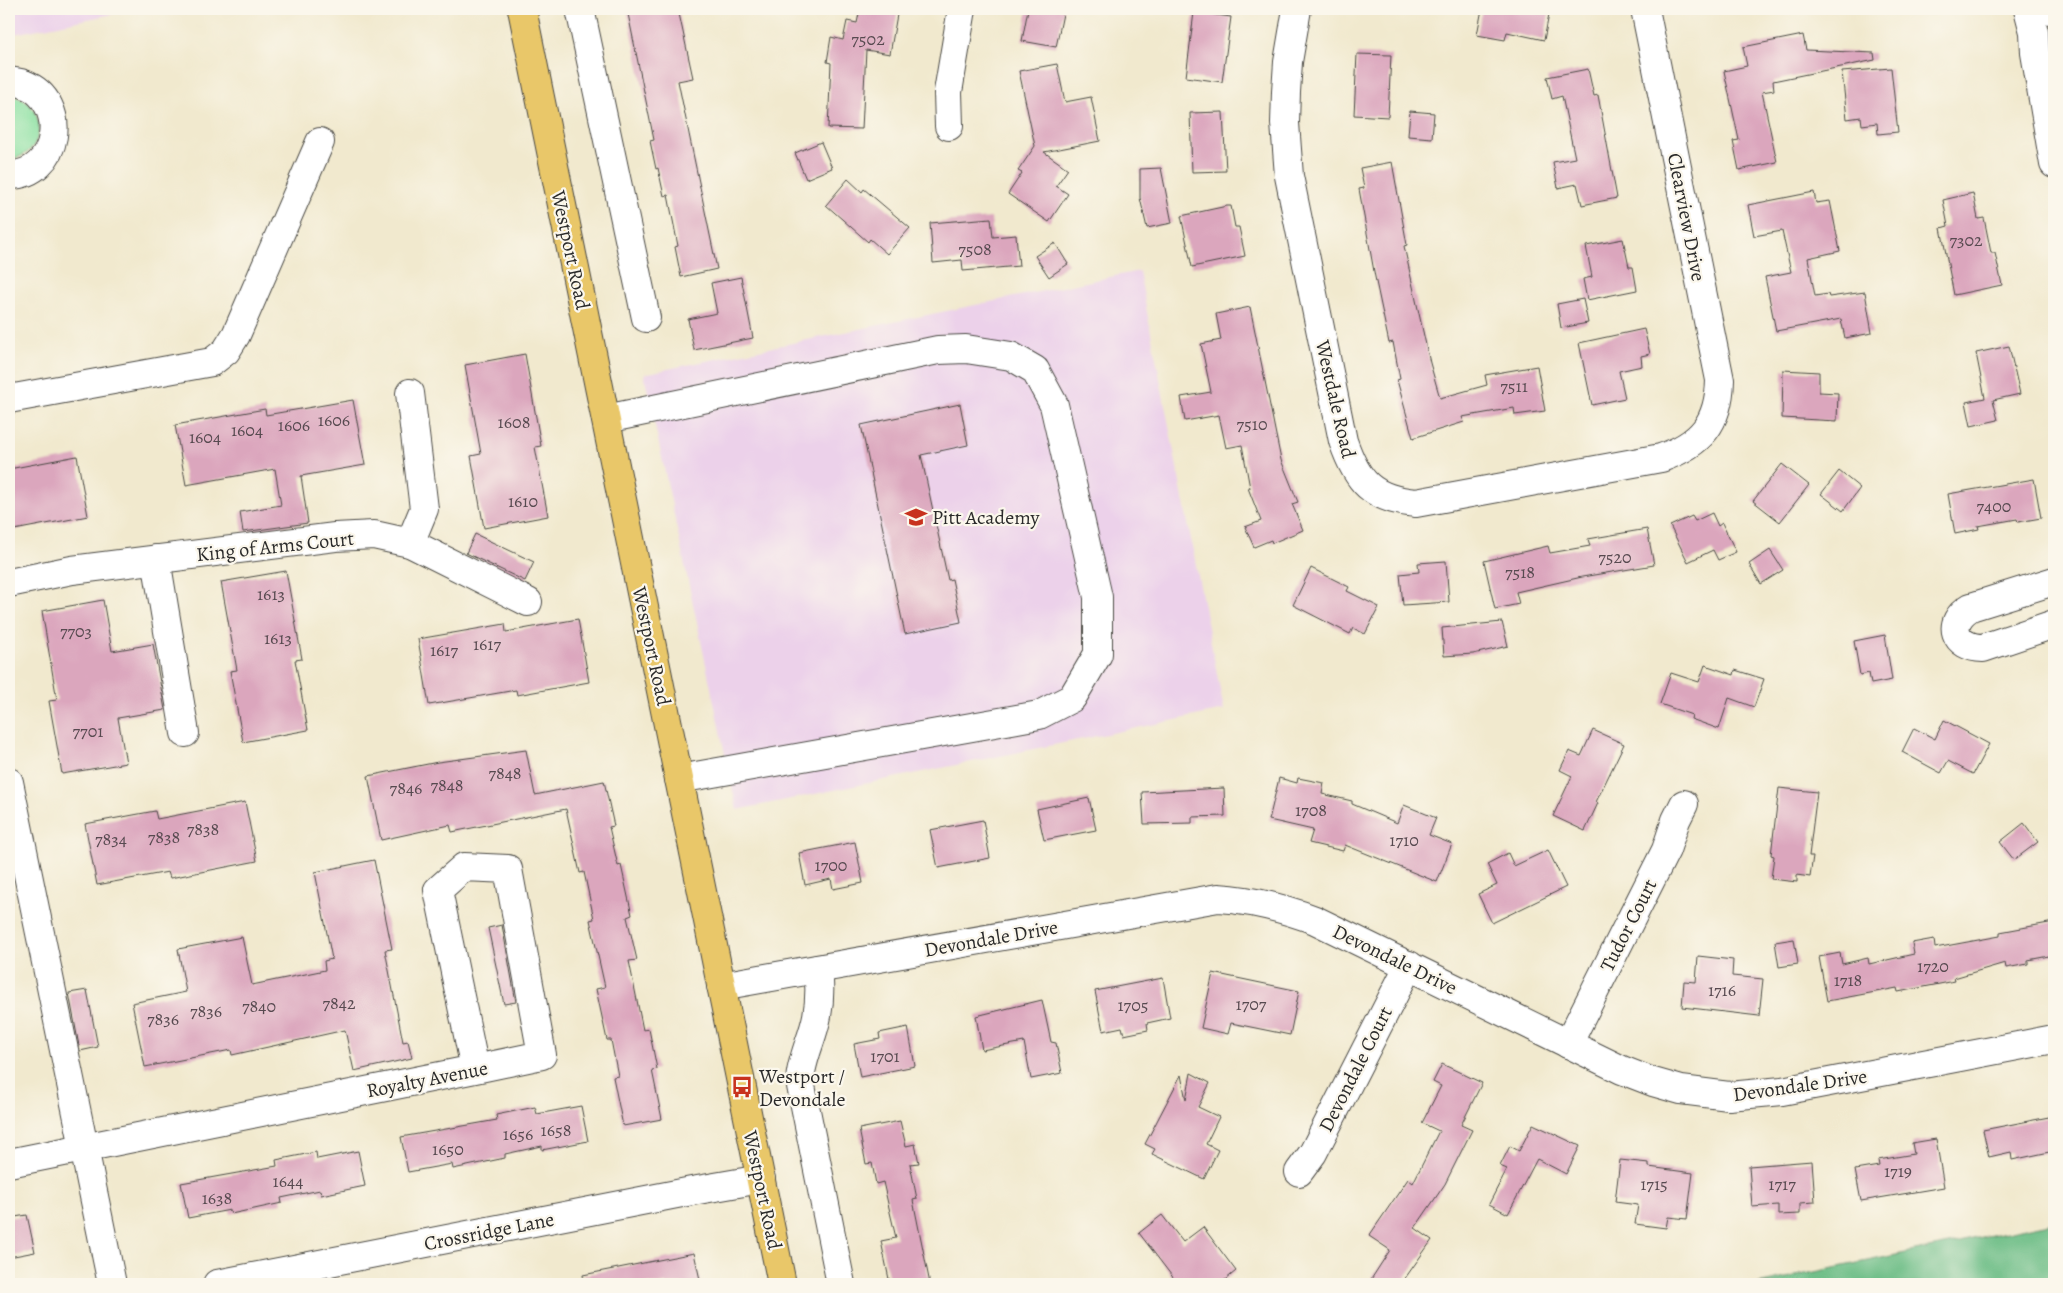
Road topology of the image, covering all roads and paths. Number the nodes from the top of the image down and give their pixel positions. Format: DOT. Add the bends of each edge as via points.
graph roads {
  1 [pos="522,9"];
  2 [pos="580,9"];
  3 [pos="962,9"];
  4 [pos="1297,9"];
  5 [pos="1645,9"];
  6 [pos="2028,9"];
  7 [pos="2032,9"];
  8 [pos="2054,10"];
  9 [pos="9,81"];
  10 [pos="949,126"];
  11 [pos="320,142"];
  12 [pos="2054,164"];
  13 [pos="9,176"];
  14 [pos="646,318"];
  15 [pos="410,394"];
  16 [pos="9,400"];
  17 [pos="606,420"];
  18 [pos="1709,425"];
  19 [pos="410,543"];
  20 [pos="156,559"];
  21 [pos="2054,581"];
  22 [pos="9,583"];
  23 [pos="528,602"];
  24 [pos="2054,624"];
  25 [pos="186,733"];
  26 [pos="679,779"];
  27 [pos="9,782"];
  28 [pos="1684,804"];
  29 [pos="1409,965"];
  30 [pos="818,968"];
  31 [pos="721,986"];
  32 [pos="2054,1040"];
  33 [pos="1568,1044"];
  34 [pos="475,1069"];
  35 [pos="84,1148"];
  36 [pos="9,1163"];
  37 [pos="1299,1172"];
  38 [pos="761,1179"];
  39 [pos="112,1284"];
  40 [pos="217,1284"];
  41 [pos="782,1284"];
  42 [pos="841,1284"];
  1 -- 17 [label="main road, Westport Road"];
  2 -- 14 [label="street"];
  3 -- 10 [label="street" via="948,92"];
  4 -- 18 [label="street, Westdale Road" via="1286,92 1289,176 1343,442 1351,465 1361,480 1376,493 1397,502 1416,503 1661,458 1688,446"];
  5 -- 18 [label="street, Clearview Drive" via="1720,380 1720,400"];
  6 -- 12 [label="street"];
  7 -- 8 [label="street"];
  9 -- 13 [label="street" via="24,84 38,92 54,120 55,135 41,162 29,171"];
  11 -- 16 [label="street" via="236,335 219,357 212,362"];
  15 -- 19 [label="street" via="424,509"];
  17 -- 26 [label="main road, Westport Road"];
  17 -- 26 [label="street" via="938,350 1011,356 1035,370 1054,405 1098,596 1098,654 1072,698 1039,715"];
  19 -- 20 [label="street, King of Arms Court" via="374,535 335,537"];
  19 -- 23 [label="street, King of Arms Court"];
  20 -- 22 [label="street, King of Arms Court" via="72,570"];
  20 -- 25 [label="street"];
  21 -- 24 [label="street" via="1971,607 1957,618 1955,630 1960,641 1972,648 1983,648"];
  26 -- 31 [label="main road, Westport Road"];
  27 -- 35 [label="street"];
  28 -- 33 [label="street, Tudor Court" via="1666,850"];
  29 -- 30 [label="street, Devondale Drive" via="1287,910 1218,898"];
  29 -- 33 [label="street, Devondale Drive"];
  29 -- 37 [label="street, Devondale Court" via="1313,1153"];
  30 -- 31 [label="street, Devondale Drive"];
  30 -- 42 [label="street" via="820,994 817,1017 800,1070 800,1081"];
  31 -- 38 [label="main road, Westport Road"];
  32 -- 33 [label="street, Devondale Drive" via="1782,1091 1730,1096 1681,1090 1653,1082"];
  34 -- 34 [label="street, Royalty Avenue" via="542,1055 508,869 464,867 438,890"];
  34 -- 35 [label="street, Royalty Avenue"];
  35 -- 36 [label="street, Royalty Avenue"];
  35 -- 39 [label="street"];
  38 -- 40 [label="street, Crossridge Lane"];
  38 -- 41 [label="main road, Westport Road"];
}
